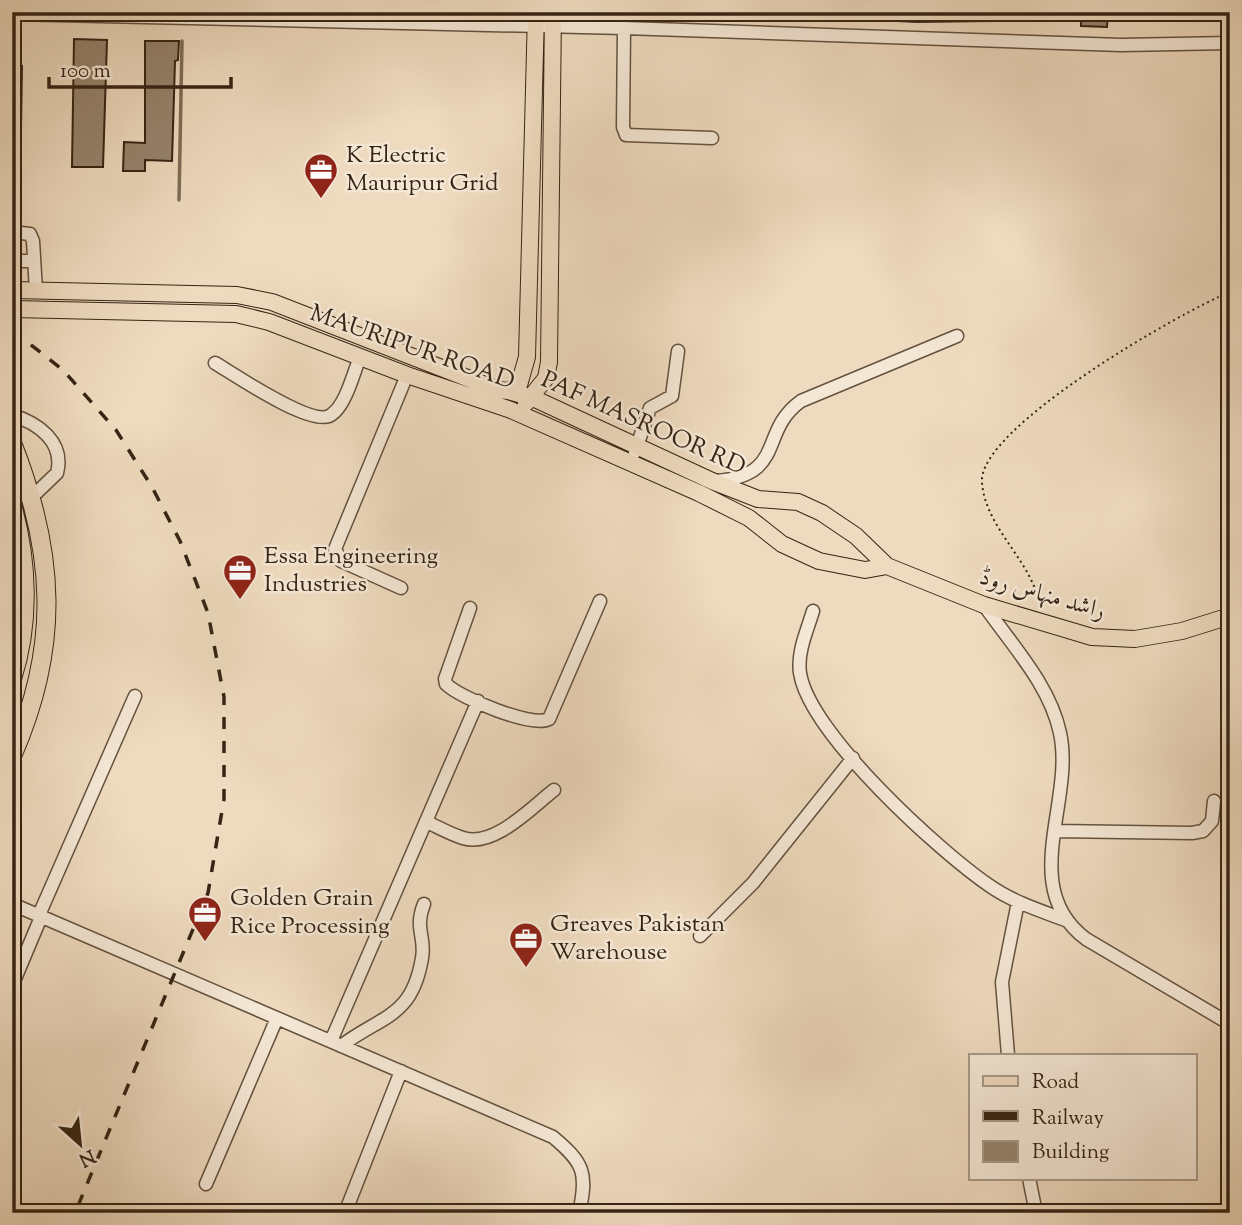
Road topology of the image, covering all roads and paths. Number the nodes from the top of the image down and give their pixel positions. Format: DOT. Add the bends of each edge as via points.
graph roads {
  1 [pos="12,14"];
  2 [pos="536,19"];
  3 [pos="553,20"];
  4 [pos="624,28"];
  5 [pos="1230,43"];
  6 [pos="712,138"];
  7 [pos="12,232"];
  8 [pos="12,261"];
  9 [pos="34,261"];
  10 [pos="12,290"];
  11 [pos="36,290"];
  12 [pos="1230,292"];
  13 [pos="12,309"];
  14 [pos="957,336"];
  15 [pos="678,351"];
  16 [pos="360,357"];
  17 [pos="215,363"];
  18 [pos="407,375"];
  19 [pos="508,391"];
  20 [pos="533,398"];
  21 [pos="511,410"];
  22 [pos="12,415"];
  23 [pos="12,443"];
  24 [pos="637,447"];
  25 [pos="631,463"];
  26 [pos="712,481"];
  27 [pos="32,498"];
  28 [pos="758,499"];
  29 [pos="12,505"];
  30 [pos="749,518"];
  31 [pos="887,566"];
  32 [pos="401,588"];
  33 [pos="600,601"];
  34 [pos="984,605"];
  35 [pos="470,608"];
  36 [pos="813,611"];
  37 [pos="1230,616"];
  38 [pos="1039,622"];
  39 [pos="12,679"];
  40 [pos="135,696"];
  41 [pos="478,701"];
  42 [pos="12,756"];
  43 [pos="852,758"];
  44 [pos="554,790"];
  45 [pos="1214,801"];
  46 [pos="427,822"];
  47 [pos="1055,831"];
  48 [pos="1018,902"];
  49 [pos="12,904"];
  50 [pos="424,904"];
  51 [pos="40,916"];
  52 [pos="1068,921"];
  53 [pos="700,936"];
  54 [pos="12,986"];
  55 [pos="277,1018"];
  56 [pos="1230,1024"];
  57 [pos="336,1044"];
  58 [pos="1008,1054"];
  59 [pos="401,1071"];
  60 [pos="1029,1180"];
  61 [pos="206,1184"];
  62 [pos="345,1213"];
  63 [pos="579,1213"];
  64 [pos="1036,1213"];
  1 -- 2 [label="street"];
  2 -- 3 [label="street"];
  2 -- 19 [label="main road, MAURIPUR ROAD" via="527,357 519,385"];
  3 -- 4 [label="street"];
  3 -- 20 [label="main road, MAURIPUR ROAD" via="549,362 546,378"];
  4 -- 5 [label="street" via="1121,45"];
  4 -- 6 [label="street" via="626,135"];
  7 -- 9 [label="street" via="30,234"];
  8 -- 9 [label="street"];
  9 -- 11 [label="street"];
  10 -- 11 [label="main road, MAURIPUR ROAD"];
  11 -- 19 [label="main road, MAURIPUR ROAD" via="237,295 272,302"];
  12 -- 38 [label="path" via="1178,316 1076,382 1007,435 987,460 981,480 986,501 1034,588"];
  13 -- 16 [label="main road, MAURIPUR ROAD" via="236,314"];
  14 -- 26 [label="street" via="802,401 787,414 755,471"];
  15 -- 24 [label="street" via="672,396 650,408"];
  16 -- 17 [label="street" via="338,408 325,419 283,403"];
  16 -- 18 [label="main road, MAURIPUR ROAD"];
  18 -- 21 [label="main road, MAURIPUR ROAD"];
  18 -- 32 [label="street" via="335,549 341,561"];
  19 -- 20 [label="main road, PAF MASROOR RD"];
  20 -- 21 [label="main road, MAURIPUR ROAD"];
  20 -- 24 [label="main road, PAF MASROOR RD"];
  21 -- 25 [label="main road, PAF MASROOR RD"];
  22 -- 27 [label="street" via="48,435 57,452 57,473"];
  23 -- 27 [label="highway"];
  24 -- 25 [label="street"];
  24 -- 26 [label="main road, PAF MASROOR RD"];
  25 -- 30 [label="main road, PAF MASROOR RD"];
  26 -- 28 [label="main road, PAF MASROOR RD"];
  27 -- 42 [label="highway" via="41,530 49,620 32,706"];
  28 -- 31 [label="main road, راشد منہاس روڈ" via="798,502 822,513 856,536"];
  29 -- 39 [label="highway" via="22,544 25,585 24,621"];
  30 -- 31 [label="main road, راشد منہاس روڈ" via="782,544 819,561 865,570"];
  31 -- 34 [label="main road, راشد منہاس روڈ"];
  33 -- 41 [label="street" via="549,719 530,722"];
  34 -- 38 [label="main road, راشد منہاس روڈ"];
  34 -- 47 [label="street" via="1044,691 1056,718 1062,761"];
  35 -- 41 [label="street" via="445,678 449,687"];
  36 -- 43 [label="street" via="799,658 800,676 822,720"];
  37 -- 38 [label="main road, راشد منہاس روڈ" via="1135,639 1092,637"];
  40 -- 51 [label="street"];
  41 -- 46 [label="street"];
  43 -- 48 [label="street" via="947,854"];
  43 -- 53 [label="street" via="753,883"];
  44 -- 46 [label="street" via="500,831 482,838 465,839"];
  45 -- 47 [label="street" via="1209,827 1192,834"];
  46 -- 57 [label="street"];
  47 -- 52 [label="street" via="1049,878"];
  48 -- 52 [label="street"];
  48 -- 58 [label="street" via="1002,982"];
  49 -- 51 [label="street"];
  50 -- 57 [label="street" via="418,928 422,958 409,999 394,1016"];
  51 -- 54 [label="street"];
  51 -- 55 [label="street"];
  52 -- 56 [label="street" via="1086,939"];
  55 -- 57 [label="street"];
  55 -- 61 [label="street"];
  57 -- 59 [label="street"];
  59 -- 62 [label="street"];
  59 -- 63 [label="street" via="553,1137 576,1156 585,1186"];
  60 -- 64 [label="street"];
}
